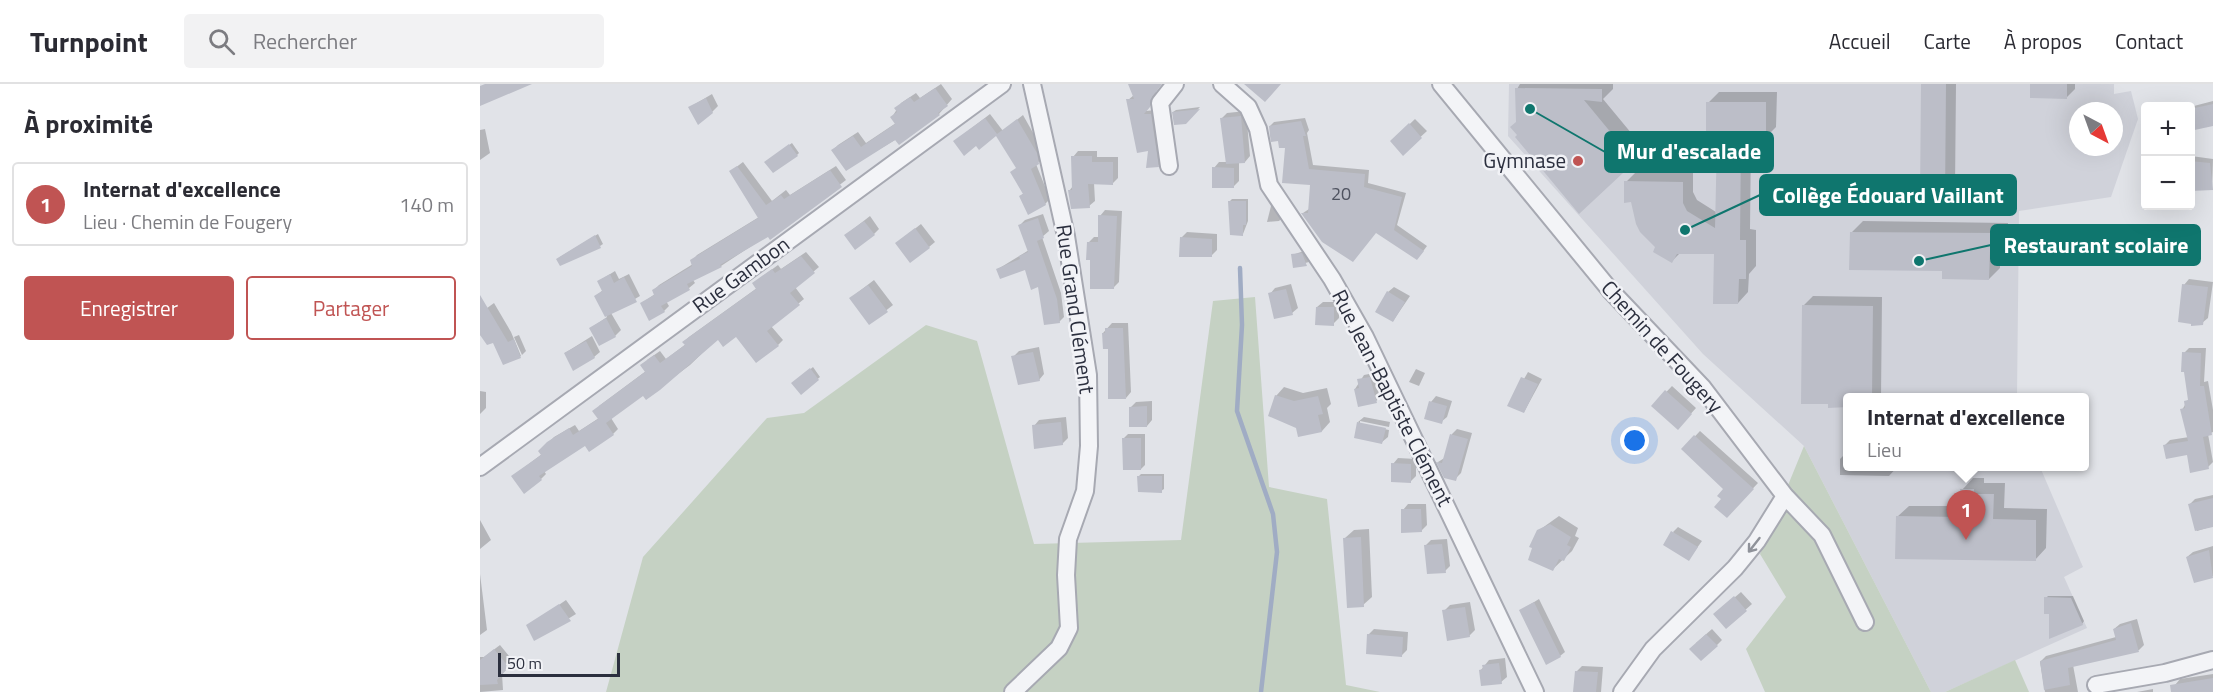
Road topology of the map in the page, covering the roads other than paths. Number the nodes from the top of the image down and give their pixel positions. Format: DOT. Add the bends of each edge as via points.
graph roads {
  1 [pos="1002,84"];
  2 [pos="1032,84"];
  3 [pos="1175,84"];
  4 [pos="1222,84"];
  5 [pos="1441,84"];
  6 [pos="1169,166"];
  7 [pos="480,467"];
  8 [pos="1785,496"];
  9 [pos="1865,621"];
  10 [pos="2213,660"];
  11 [pos="2096,685"];
  12 [pos="1013,692"];
  13 [pos="1535,692"];
  14 [pos="1622,692"];
  1 -- 7 [label="street, Rue Gambon"];
  2 -- 12 [label="street, Rue Grand Clément" via="1066,236 1088,375 1089,446 1084,491 1068,539 1069,628 1059,648"];
  3 -- 6 [label="street" via="1160,103"];
  4 -- 13 [label="street, Rue Jean-Baptiste Clément" via="1248,107 1258,129 1269,185 1332,279 1365,337"];
  5 -- 8 [label="street, Chemin de Fougery" via="1610,290 1703,388"];
  8 -- 9 [label="street, Chemin de Fougery" via="1822,535"];
  8 -- 14 [label="street, one-way" via="1735,568 1653,649"];
  10 -- 11 [label="street"];
}
